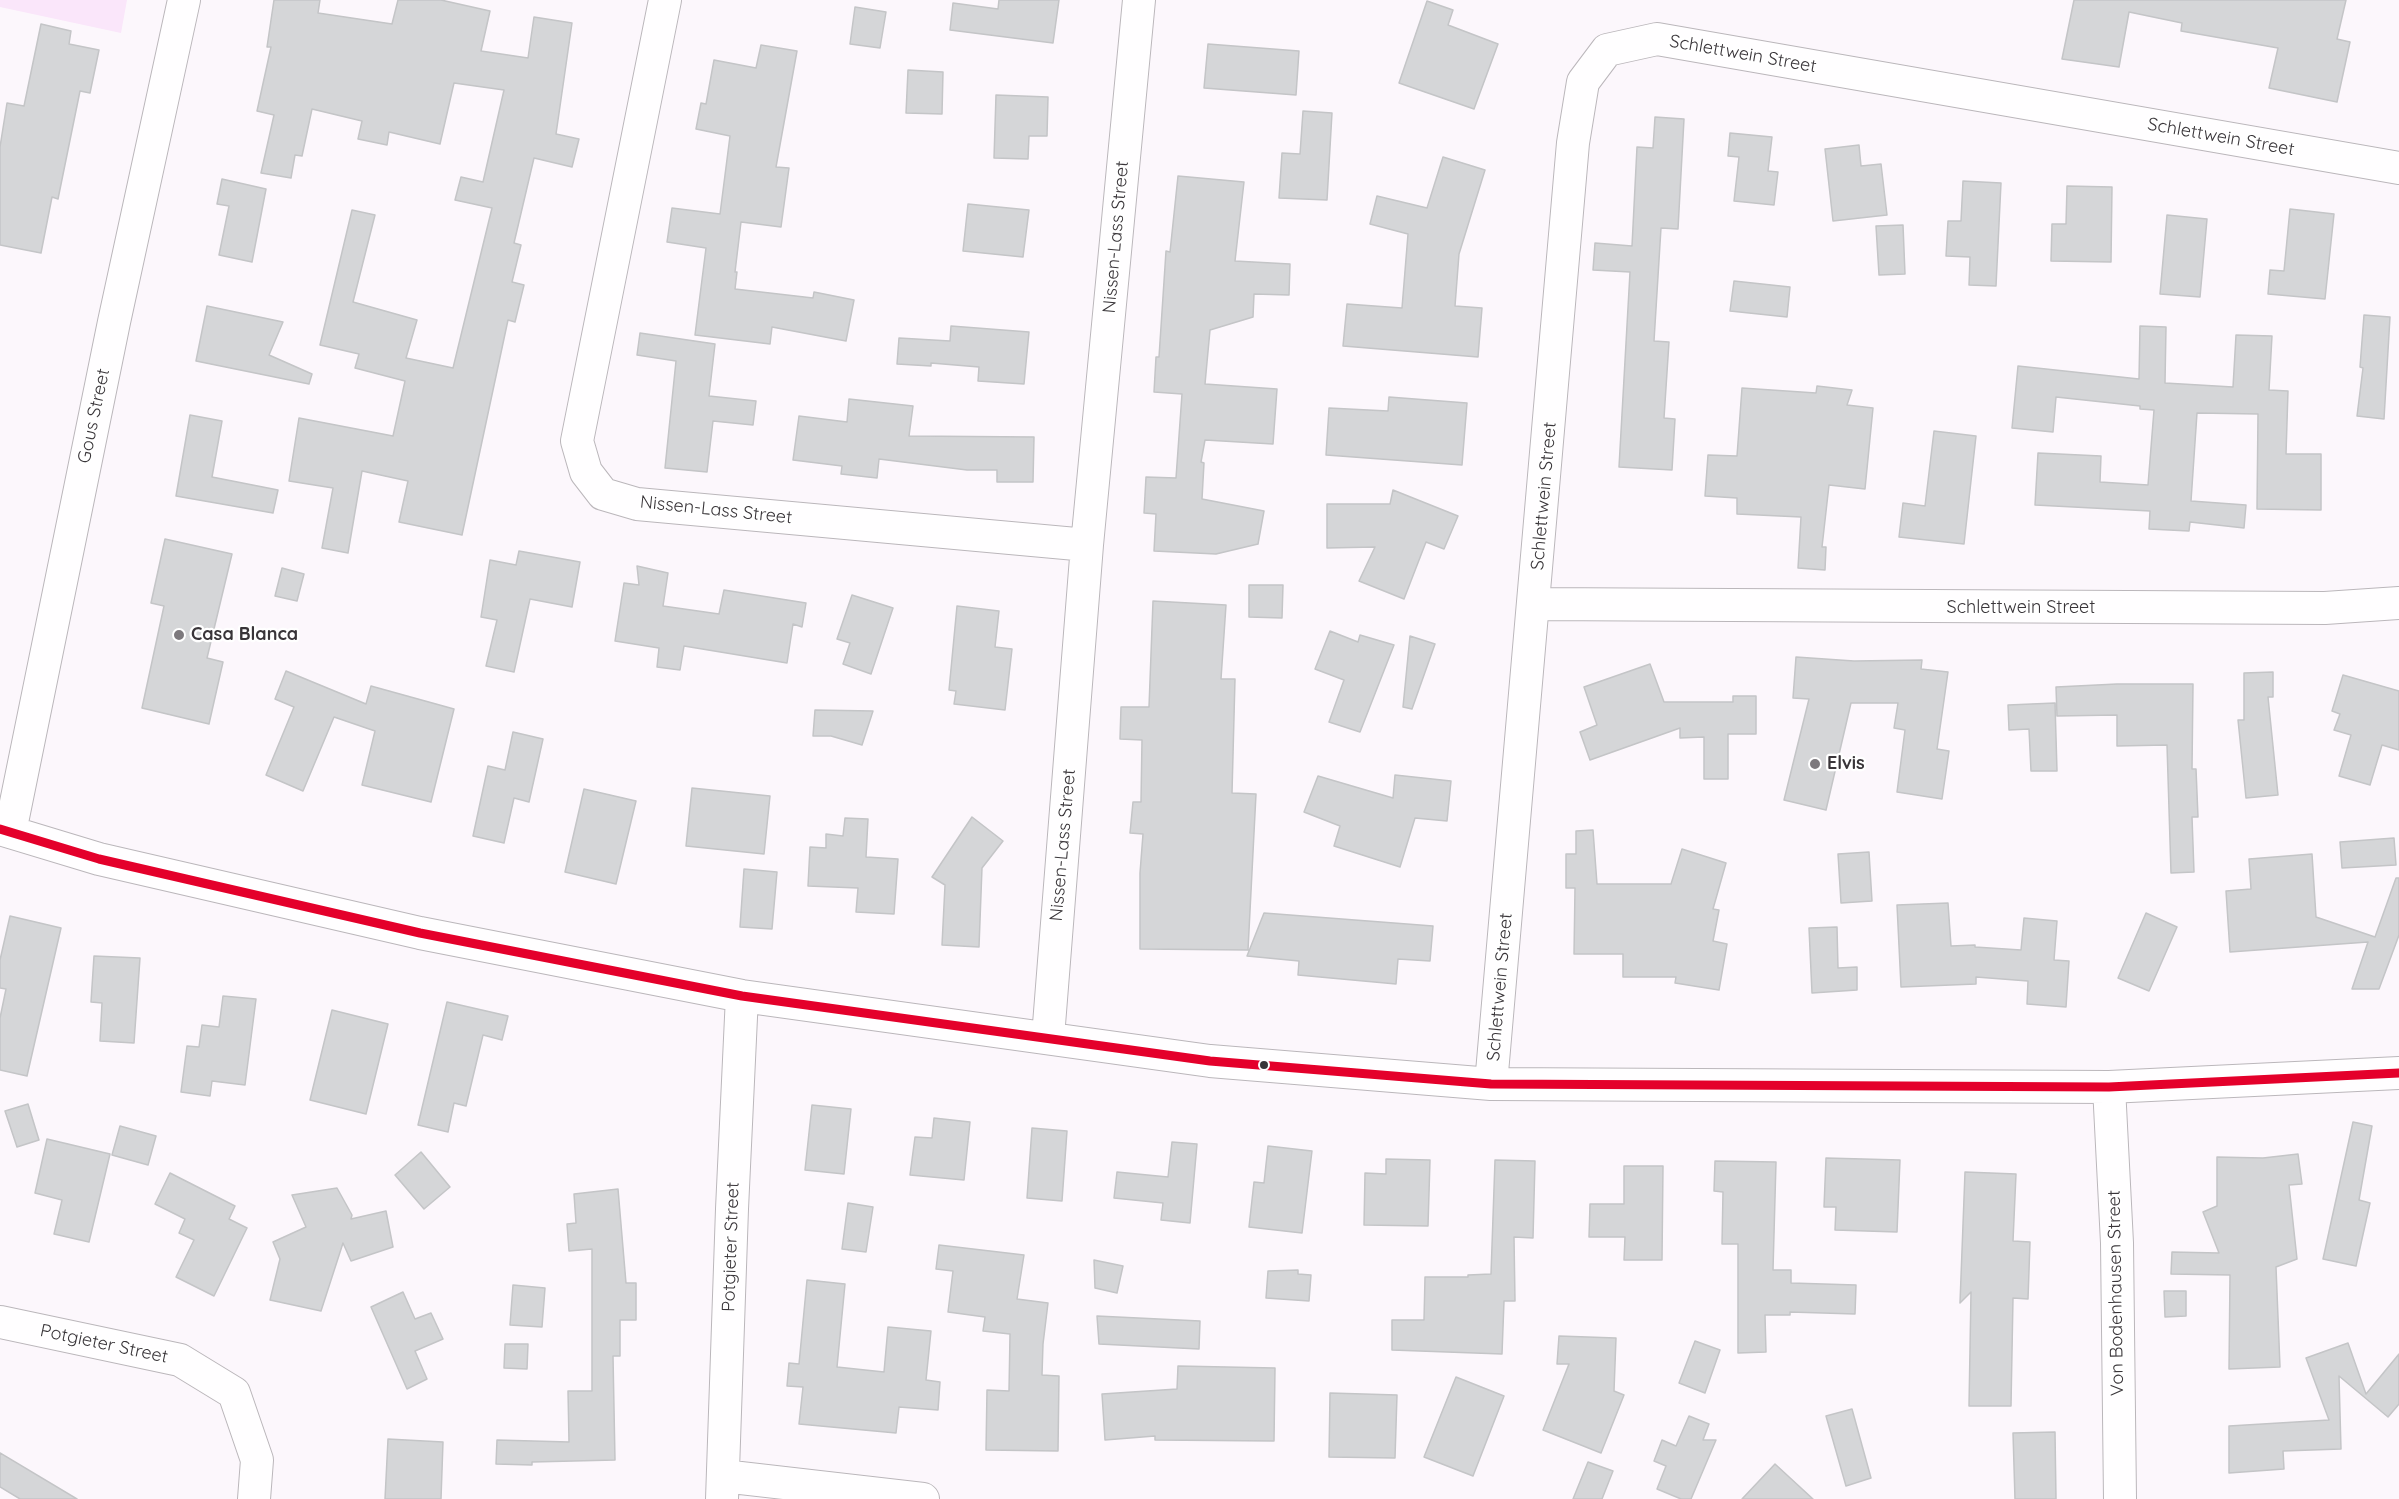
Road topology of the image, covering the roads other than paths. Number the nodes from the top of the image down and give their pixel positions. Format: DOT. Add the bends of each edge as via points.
graph roads {
  1 [pos="184,0"];
  2 [pos="665,0"];
  3 [pos="1139,0"];
  4 [pos="2399,168"];
  5 [pos="1088,545"];
  6 [pos="2399,603"];
  7 [pos="1534,604"];
  8 [pos="5,831"];
  9 [pos="742,996"];
  10 [pos="1048,1037"];
  11 [pos="2399,1073"];
  12 [pos="1491,1084"];
  13 [pos="2109,1087"];
  14 [pos="0,1322"];
  15 [pos="723,1488"];
  16 [pos="254,1499"];
  17 [pos="923,1499"];
  18 [pos="2120,1499"];
  1 -- 8 [label="street, Gous Street"];
  2 -- 5 [label="street, Nissen-Lass Street" via="576,441 586,472 603,494 637,504"];
  3 -- 5 [label="street, Nissen-Lass Street"];
  4 -- 7 [label="street, Schlettwein Street" via="1657,39 1607,50 1582,82 1573,143"];
  5 -- 10 [label="street, Nissen-Lass Street"];
  6 -- 7 [label="street, Schlettwein Street" via="2325,608"];
  7 -- 12 [label="street, Schlettwein Street"];
  8 -- 9 [label="street" via="99,859 420,933"];
  9 -- 10 [label="street"];
  9 -- 15 [label="street, Potgieter Street"];
  10 -- 12 [label="street" via="1210,1061"];
  11 -- 13 [label="street"];
  12 -- 13 [label="street"];
  13 -- 18 [label="street, Von Bodenhausen Street" via="2117,1243"];
  14 -- 16 [label="street, Potgieter Street" via="180,1360 234,1393 257,1460"];
  15 -- 17 [label="street"];
}
